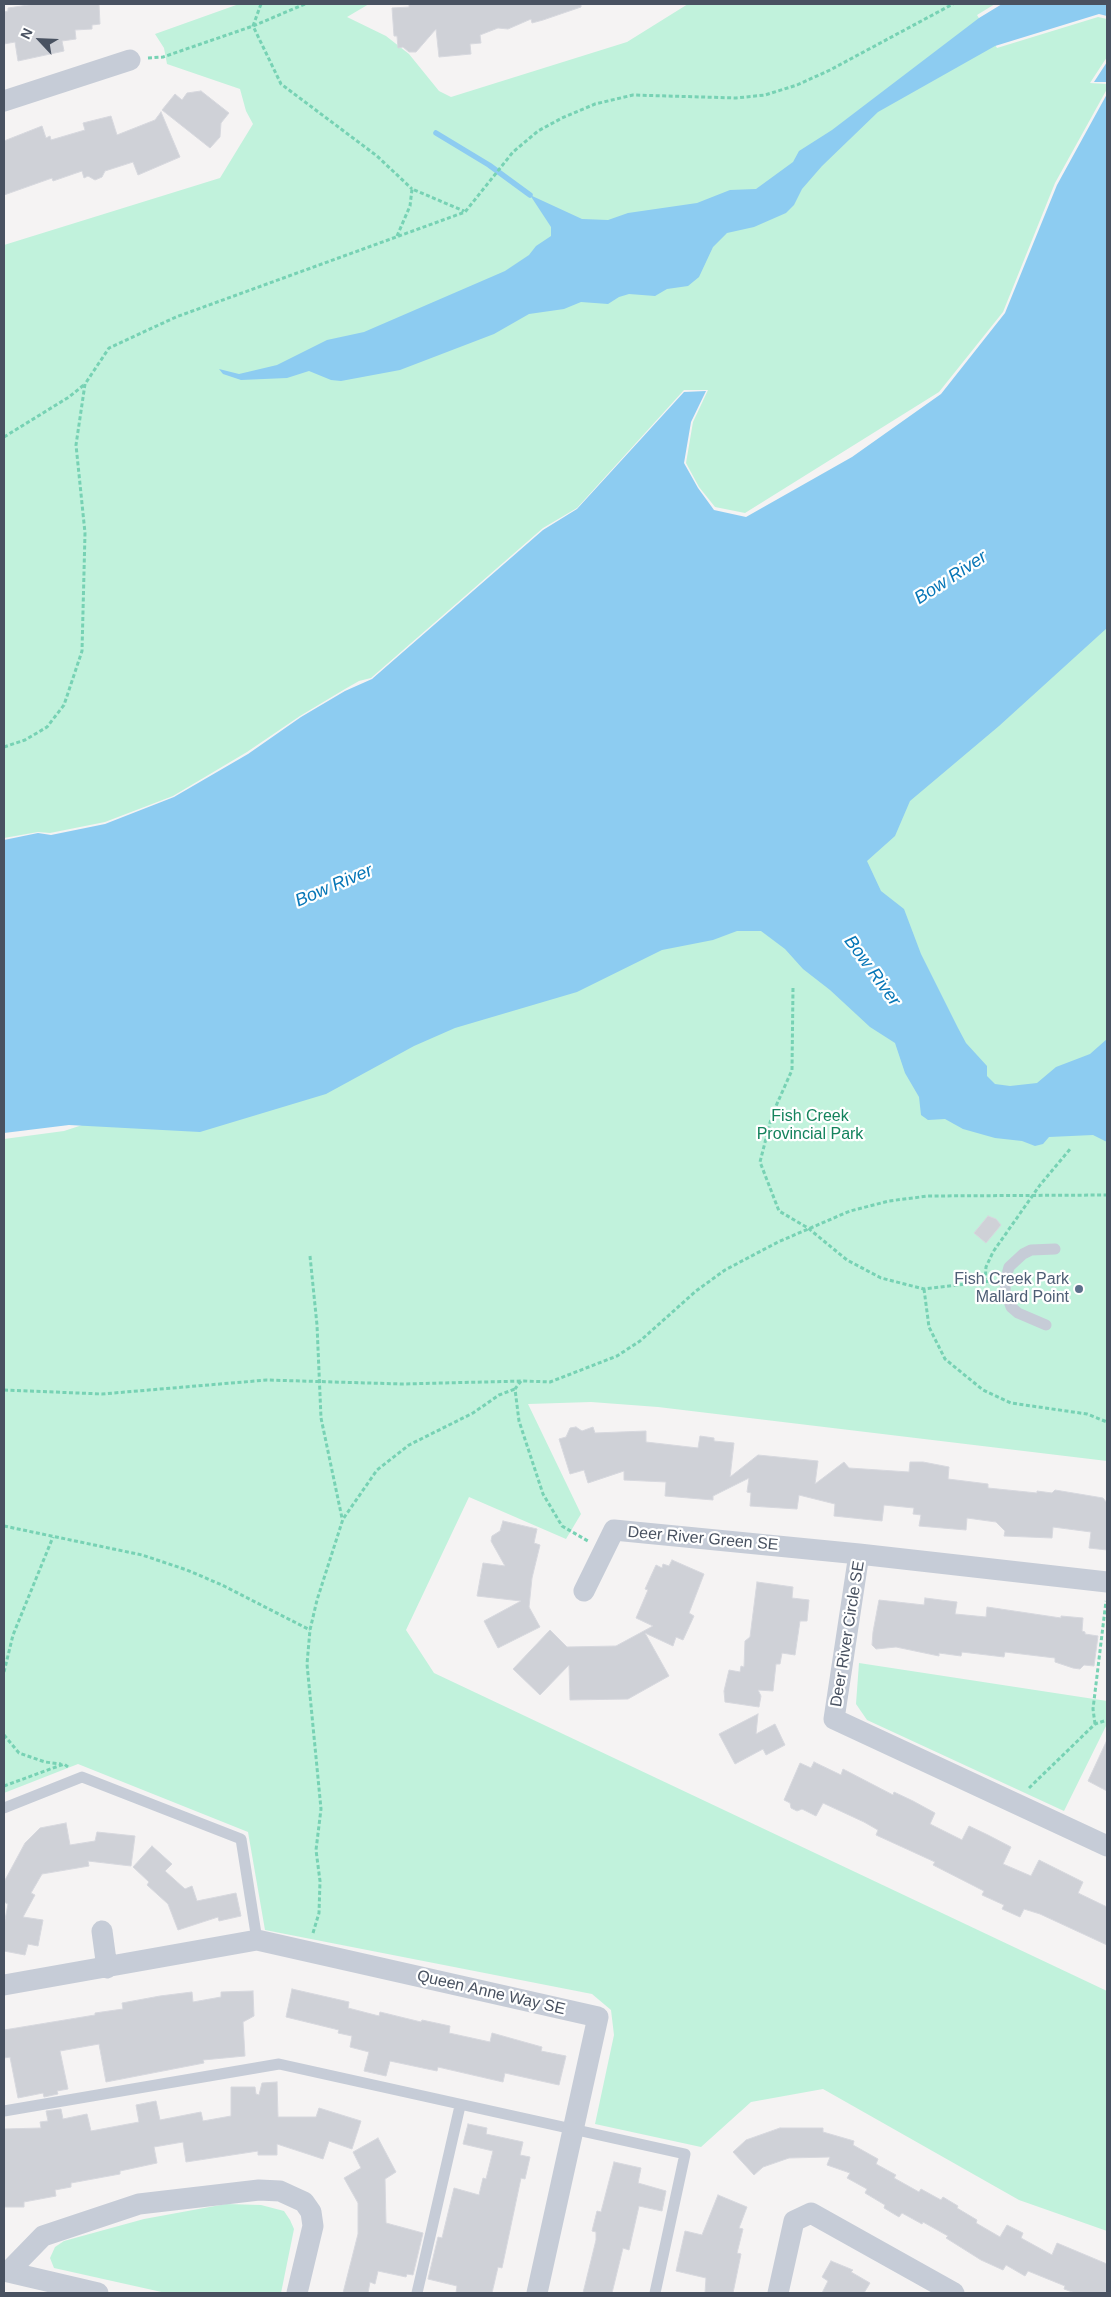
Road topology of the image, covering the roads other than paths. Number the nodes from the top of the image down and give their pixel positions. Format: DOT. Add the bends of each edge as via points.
graph roads {
  1 [pos="130,60"];
  2 [pos="4,101"];
  3 [pos="1055,1249"];
  4 [pos="1046,1325"];
  5 [pos="859,1554"];
  6 [pos="1107,1590"];
  7 [pos="584,1591"];
  8 [pos="4,1808"];
  9 [pos="1107,1846"];
  10 [pos="102,1931"];
  11 [pos="257,1940"];
  12 [pos="107,1968"];
  13 [pos="4,1986"];
  14 [pos="460,2106"];
  15 [pos="4,2111"];
  16 [pos="574,2130"];
  17 [pos="6,2272"];
  18 [pos="98,2293"];
  19 [pos="297,2293"];
  20 [pos="417,2293"];
  21 [pos="537,2293"];
  22 [pos="655,2293"];
  23 [pos="778,2293"];
  24 [pos="954,2293"];
  1 -- 2 [label="street"];
  3 -- 4 [label="lane" via="1038,1249 1023,1254 1009,1268 1006,1278 1005,1290 1011,1307"];
  5 -- 6 [label="street, Deer River Circle SE"];
  5 -- 7 [label="street, Deer River Green SE" via="614,1530"];
  5 -- 9 [label="street, Deer River Circle SE" via="834,1719"];
  8 -- 11 [label="lane" via="82,1777 241,1839"];
  10 -- 12 [label="street"];
  11 -- 12 [label="street, Queen Anne Way SE"];
  11 -- 16 [label="street, Queen Anne Way SE" via="598,2017"];
  12 -- 13 [label="street, Queen Anne Way SE"];
  14 -- 15 [label="lane" via="279,2064"];
  14 -- 16 [label="lane"];
  14 -- 20 [label="lane"];
  16 -- 21 [label="street, Queen Anne Way SE"];
  16 -- 22 [label="lane" via="685,2154"];
  17 -- 18 [label="street"];
  17 -- 19 [label="street" via="43,2236 139,2204 258,2190 280,2191 304,2202 311,2212 313,2226"];
  23 -- 24 [label="street" via="794,2221 811,2213"];
}
